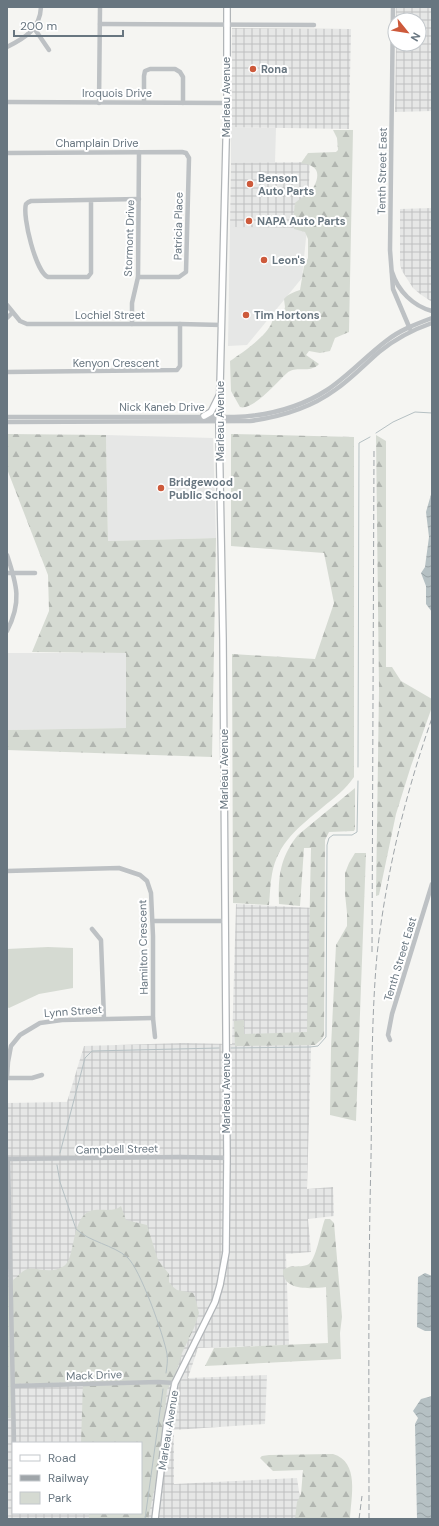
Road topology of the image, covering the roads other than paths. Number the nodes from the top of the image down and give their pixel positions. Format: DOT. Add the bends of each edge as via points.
graph roads {
  1 [pos="42,7"];
  2 [pos="100,7"];
  3 [pos="226,7"];
  4 [pos="393,7"];
  5 [pos="100,24"];
  6 [pos="226,25"];
  7 [pos="314,25"];
  8 [pos="34,28"];
  9 [pos="7,47"];
  10 [pos="49,50"];
  11 [pos="7,102"];
  12 [pos="144,102"];
  13 [pos="183,102"];
  14 [pos="99,103"];
  15 [pos="227,103"];
  16 [pos="139,152"];
  17 [pos="7,153"];
  18 [pos="187,154"];
  19 [pos="139,199"];
  20 [pos="91,200"];
  21 [pos="390,262"];
  22 [pos="138,277"];
  23 [pos="7,305"];
  24 [pos="432,311"];
  25 [pos="12,313"];
  26 [pos="7,318"];
  27 [pos="432,318"];
  28 [pos="432,323"];
  29 [pos="132,324"];
  30 [pos="180,324"];
  31 [pos="222,325"];
  32 [pos="410,329"];
  33 [pos="7,372"];
  34 [pos="220,394"];
  35 [pos="204,416"];
  36 [pos="7,417"];
  37 [pos="220,419"];
  38 [pos="7,422"];
  39 [pos="7,555"];
  40 [pos="7,573"];
  41 [pos="13,573"];
  42 [pos="35,573"];
  43 [pos="7,631"];
  44 [pos="7,871"];
  45 [pos="432,884"];
  46 [pos="153,921"];
  47 [pos="224,922"];
  48 [pos="92,929"];
  49 [pos="104,1018"];
  50 [pos="153,1018"];
  51 [pos="155,1037"];
  52 [pos="390,1040"];
  53 [pos="9,1045"];
  54 [pos="42,1075"];
  55 [pos="7,1078"];
  56 [pos="227,1158"];
  57 [pos="8,1159"];
  58 [pos="175,1384"];
  59 [pos="13,1386"];
  60 [pos="14,1442"];
  61 [pos="155,1519"];
  1 -- 8 [label="street"];
  2 -- 5 [label="street"];
  3 -- 6 [label="main road, Marleau Avenue"];
  4 -- 21 [label="street, Tenth Street East"];
  5 -- 6 [label="street"];
  5 -- 14 [label="street"];
  6 -- 7 [label="street"];
  6 -- 15 [label="main road, Marleau Avenue"];
  8 -- 9 [label="street" via="26,37"];
  8 -- 10 [label="street"];
  11 -- 14 [label="street, Iroquois Drive"];
  12 -- 13 [label="street, Iroquois Drive"];
  12 -- 13 [label="street" via="144,73 148,69 174,69 182,73"];
  12 -- 14 [label="street, Iroquois Drive"];
  13 -- 15 [label="street, Iroquois Drive"];
  15 -- 31 [label="main road, Marleau Avenue"];
  16 -- 17 [label="street, Champlain Drive"];
  16 -- 18 [label="street, Champlain Drive"];
  16 -- 19 [label="street, Stormont Drive"];
  18 -- 22 [label="street, Patricia Place" via="189,158 186,272 179,277"];
  19 -- 20 [label="street"];
  19 -- 22 [label="street, Stormont Drive"];
  20 -- 20 [label="street" via="31,200 26,205 30,242 39,267 46,277 84,277 91,273"];
  21 -- 24 [label="street" via="403,294 420,307"];
  21 -- 32 [label="street, Tenth Street East" via="393,289"];
  22 -- 29 [label="street, Stormont Drive" via="132,304"];
  23 -- 25 [label="street, Lochiel Street"];
  25 -- 26 [label="street"];
  25 -- 29 [label="street, Lochiel Street" via="27,324"];
  27 -- 32 [label="street, Nick Kaneb Drive"];
  28 -- 32 [label="street, Nick Kaneb Drive"];
  29 -- 30 [label="street, Lochiel Street"];
  30 -- 31 [label="street, Lochiel Street"];
  30 -- 33 [label="street, Kenyon Crescent" via="180,366 177,370"];
  31 -- 34 [label="main road, Marleau Avenue"];
  32 -- 37 [label="street, Nick Kaneb Drive" via="386,341 343,378 310,400 264,415"];
  34 -- 35 [label="main road" via="211,412"];
  34 -- 37 [label="main road, Marleau Avenue"];
  35 -- 36 [label="street, Nick Kaneb Drive"];
  35 -- 37 [label="street, Nick Kaneb Drive"];
  37 -- 38 [label="street, Nick Kaneb Drive"];
  37 -- 47 [label="main road, Marleau Avenue"];
  39 -- 41 [label="street"];
  40 -- 41 [label="street"];
  41 -- 42 [label="street"];
  41 -- 43 [label="street" via="17,591 16,613"];
  44 -- 46 [label="street, Hamilton Crescent" via="119,868 132,871 147,881 151,893"];
  45 -- 52 [label="street, Tenth Street East" via="392,1014 388,1035"];
  46 -- 47 [label="street"];
  46 -- 50 [label="street, Hamilton Crescent"];
  47 -- 56 [label="main road, Marleau Avenue"];
  48 -- 49 [label="street" via="101,940"];
  49 -- 50 [label="street, Lynn Street"];
  49 -- 53 [label="street, Lynn Street" via="40,1022"];
  50 -- 51 [label="street, Hamilton Crescent"];
  53 -- 55 [label="street, Lynn Street"];
  54 -- 55 [label="street" via="32,1078"];
  56 -- 57 [label="street, Campbell Street"];
  56 -- 58 [label="main road, Marleau Avenue" via="226,1252 220,1286 208,1317"];
  57 -- 59 [label="street"];
  58 -- 59 [label="street, Mack Drive" via="158,1382"];
  58 -- 61 [label="main road, Marleau Avenue" via="167,1421"];
  59 -- 60 [label="street"];
}
